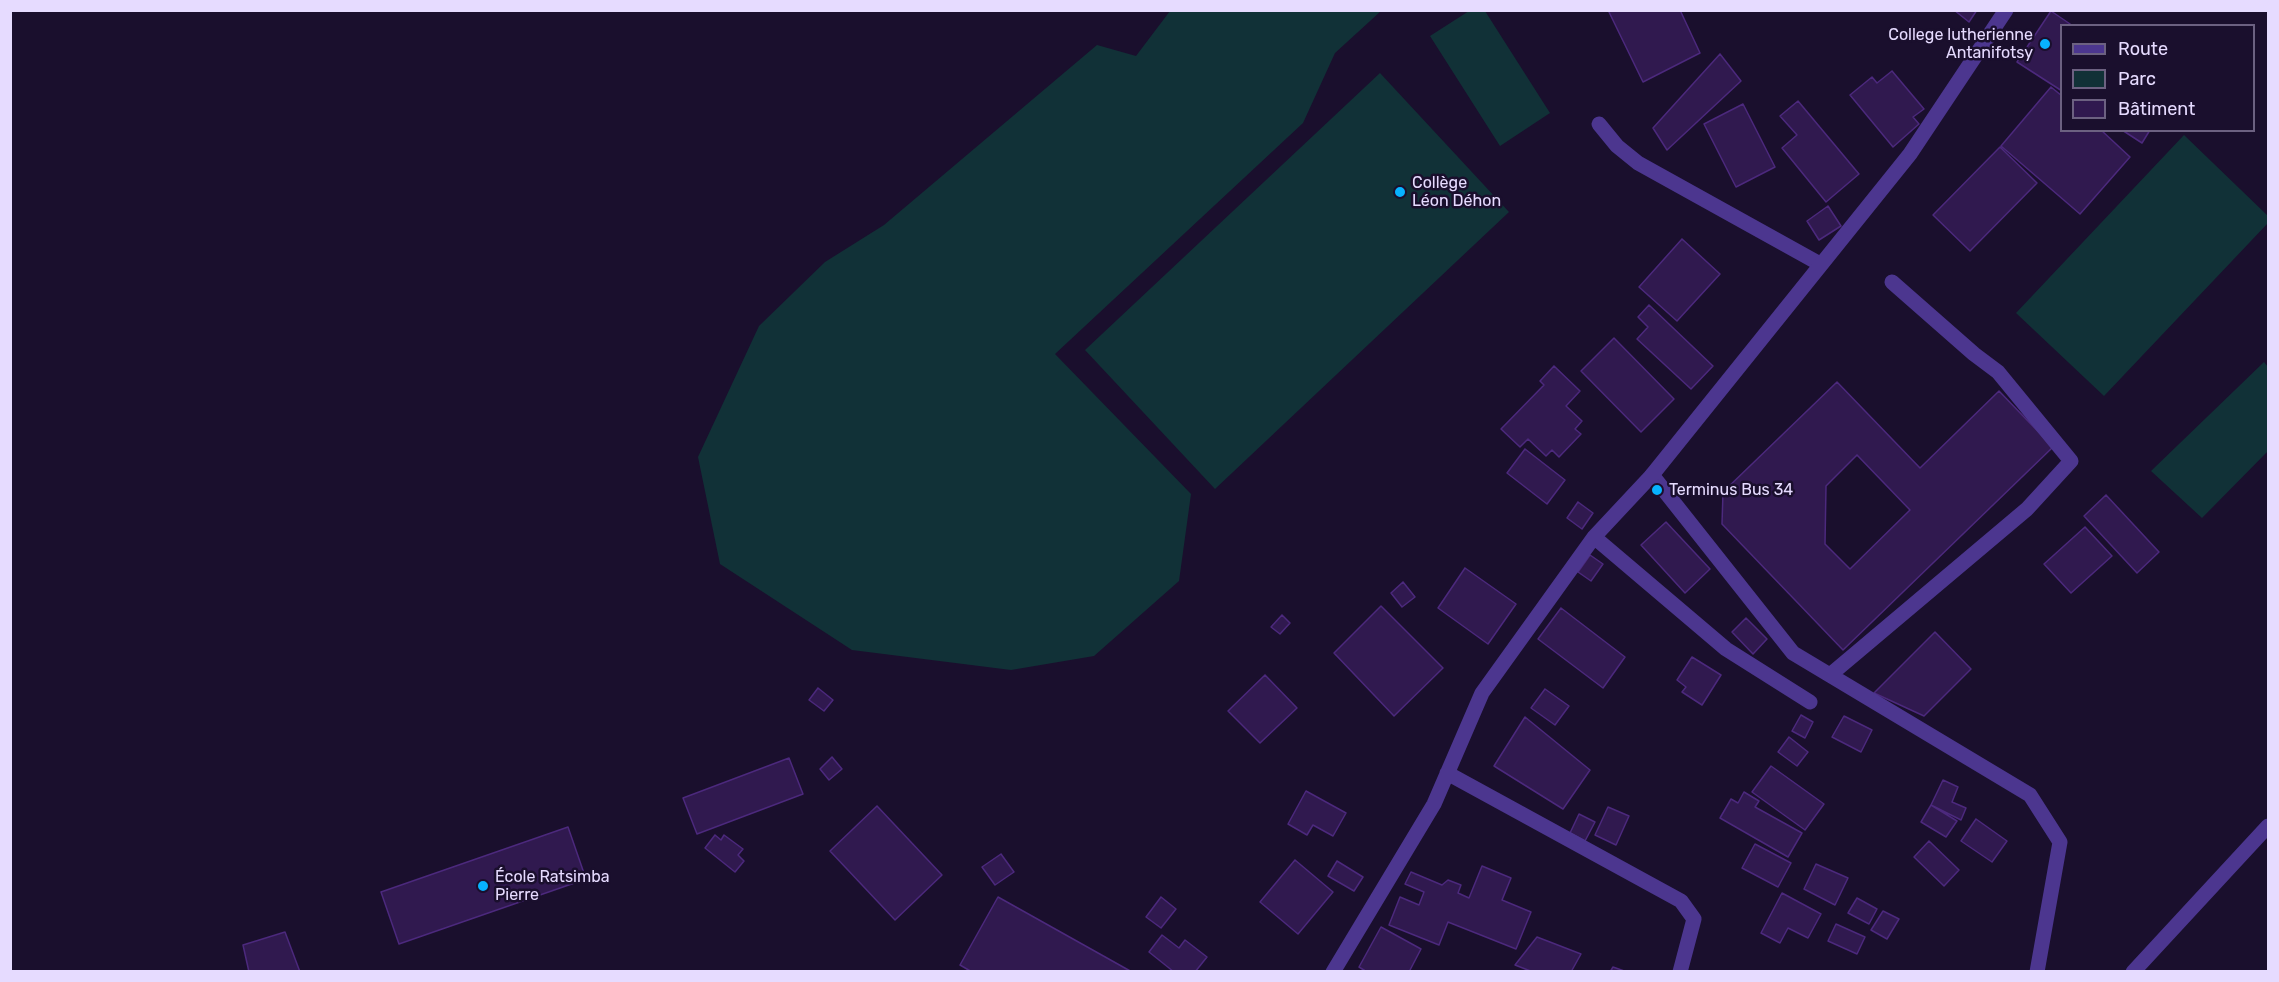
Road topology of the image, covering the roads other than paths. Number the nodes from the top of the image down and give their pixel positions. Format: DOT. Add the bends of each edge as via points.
graph roads {
  1 [pos="2006,10"];
  2 [pos="1599,124"];
  3 [pos="1820,264"];
  4 [pos="1892,282"];
  5 [pos="1652,475"];
  6 [pos="1594,537"];
  7 [pos="1830,675"];
  8 [pos="1810,702"];
  9 [pos="1447,773"];
  10 [pos="2268,826"];
  11 [pos="1333,972"];
  12 [pos="1680,972"];
  13 [pos="2037,972"];
  14 [pos="2133,972"];
  1 -- 3 [label="street" via="1910,154"];
  2 -- 3 [label="street" via="1638,163"];
  3 -- 5 [label="street"];
  4 -- 7 [label="street" via="1998,372 2071,461 2027,509"];
  5 -- 6 [label="street"];
  5 -- 7 [label="street" via="1793,653"];
  6 -- 8 [label="street" via="1726,649"];
  6 -- 9 [label="street" via="1482,693"];
  7 -- 13 [label="street" via="2030,795 2060,842"];
  9 -- 11 [label="street" via="1434,804"];
  9 -- 12 [label="street" via="1681,901 1694,919"];
  10 -- 14 [label="street"];
}
